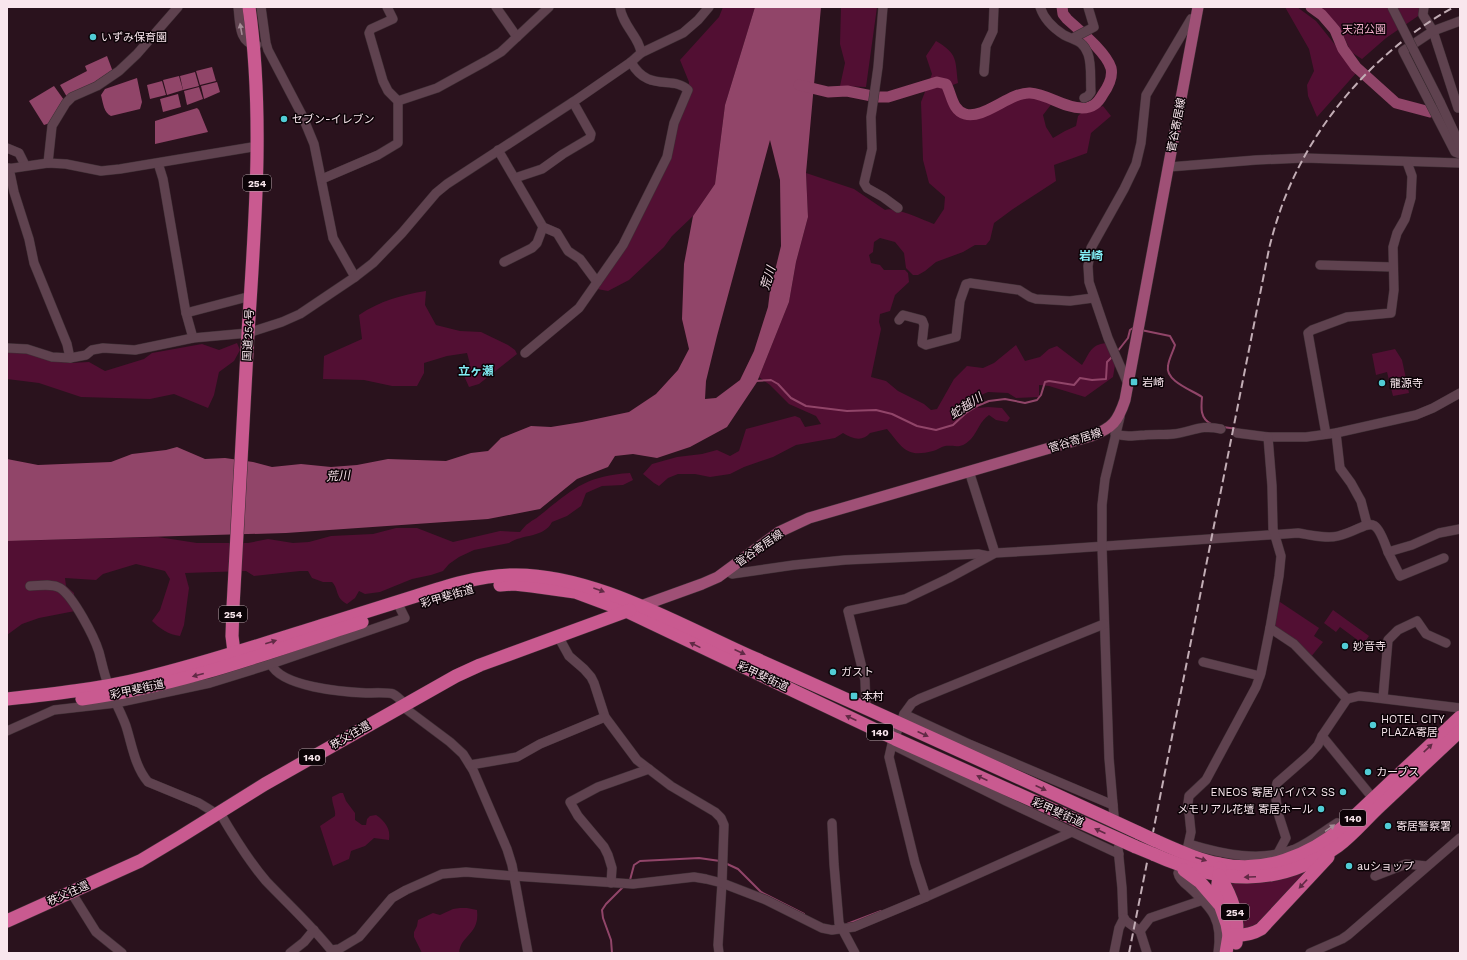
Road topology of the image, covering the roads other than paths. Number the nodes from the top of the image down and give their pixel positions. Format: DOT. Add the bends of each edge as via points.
graph roads {
  1 [pos="178,7"];
  2 [pos="238,7"];
  3 [pos="249,7"];
  4 [pos="261,7"];
  5 [pos="387,7"];
  6 [pos="496,7"];
  7 [pos="549,7"];
  8 [pos="620,7"];
  9 [pos="709,7"];
  10 [pos="883,7"];
  11 [pos="994,7"];
  12 [pos="1040,7"];
  13 [pos="1088,7"];
  14 [pos="1198,7"];
  15 [pos="1392,7"];
  16 [pos="1424,7"];
  17 [pos="1196,21"];
  18 [pos="1460,21"];
  19 [pos="1433,30"];
  20 [pos="1076,36"];
  21 [pos="517,37"];
  22 [pos="260,44"];
  23 [pos="641,53"];
  24 [pos="631,62"];
  25 [pos="984,72"];
  26 [pos="1084,98"];
  27 [pos="398,101"];
  28 [pos="573,102"];
  29 [pos="1460,108"];
  30 [pos="1460,145"];
  31 [pos="258,146"];
  32 [pos="7,148"];
  33 [pos="498,150"];
  34 [pos="1460,154"];
  35 [pos="1407,162"];
  36 [pos="48,163"];
  37 [pos="158,163"];
  38 [pos="1460,163"];
  39 [pos="25,165"];
  40 [pos="1169,167"];
  41 [pos="8,169"];
  42 [pos="515,178"];
  43 [pos="322,179"];
  44 [pos="898,208"];
  45 [pos="543,227"];
  46 [pos="504,262"];
  47 [pos="1320,265"];
  48 [pos="1393,267"];
  49 [pos="355,277"];
  50 [pos="597,282"];
  51 [pos="251,296"];
  52 [pos="1093,298"];
  53 [pos="186,313"];
  54 [pos="899,320"];
  55 [pos="248,333"];
  56 [pos="193,338"];
  57 [pos="7,348"];
  58 [pos="526,353"];
  59 [pos="70,358"];
  60 [pos="1128,384"];
  61 [pos="1460,393"];
  62 [pos="1120,415"];
  63 [pos="1222,429"];
  64 [pos="1238,433"];
  65 [pos="1336,433"];
  66 [pos="1115,434"];
  67 [pos="1326,434"];
  68 [pos="1268,437"];
  69 [pos="970,471"];
  70 [pos="1367,524"];
  71 [pos="1460,529"];
  72 [pos="1274,534"];
  73 [pos="1102,547"];
  74 [pos="1388,552"];
  75 [pos="992,554"];
  76 [pos="1444,558"];
  77 [pos="727,571"];
  78 [pos="532,580"];
  79 [pos="30,586"];
  80 [pos="398,606"];
  81 [pos="641,606"];
  82 [pos="626,611"];
  83 [pos="1104,624"];
  84 [pos="1270,628"];
  85 [pos="558,636"];
  86 [pos="1446,643"];
  87 [pos="715,648"];
  88 [pos="234,658"];
  89 [pos="1204,662"];
  90 [pos="272,664"];
  91 [pos="1260,676"];
  92 [pos="112,694"];
  93 [pos="7,698"];
  94 [pos="1347,698"];
  95 [pos="1383,698"];
  96 [pos="403,705"];
  97 [pos="7,707"];
  98 [pos="866,708"];
  99 [pos="1460,708"];
  100 [pos="605,717"];
  101 [pos="1460,717"];
  102 [pos="902,719"];
  103 [pos="7,731"];
  104 [pos="1460,731"];
  105 [pos="1322,736"];
  106 [pos="894,742"];
  107 [pos="470,765"];
  108 [pos="649,769"];
  109 [pos="1376,803"];
  110 [pos="1113,805"];
  111 [pos="219,814"];
  112 [pos="1114,816"];
  113 [pos="832,823"];
  114 [pos="1072,832"];
  115 [pos="1460,838"];
  116 [pos="1320,840"];
  117 [pos="1339,845"];
  118 [pos="1278,853"];
  119 [pos="1427,866"];
  120 [pos="1176,868"];
  121 [pos="1219,870"];
  122 [pos="514,876"];
  123 [pos="1375,876"];
  124 [pos="611,883"];
  125 [pos="722,883"];
  126 [pos="71,892"];
  127 [pos="926,897"];
  128 [pos="1203,900"];
  129 [pos="1221,907"];
  130 [pos="1124,918"];
  131 [pos="7,921"];
  132 [pos="842,929"];
  133 [pos="314,930"];
  134 [pos="1140,931"];
  135 [pos="1233,935"];
  136 [pos="122,953"];
  137 [pos="290,953"];
  138 [pos="528,953"];
  139 [pos="719,953"];
  140 [pos="855,953"];
  141 [pos="1114,953"];
  142 [pos="1147,953"];
  143 [pos="1218,953"];
  144 [pos="1226,953"];
  145 [pos="1234,953"];
  146 [pos="1310,953"];
  1 -- 36 [label="street" via="119,72 98,86 72,97 66,103 52,126"];
  22 -- 2 [label="street, one-way" via="246,41 243,37"];
  3 -- 22 [label="highway, 国道254号 / 254"];
  4 -- 22 [label="street"];
  5 -- 27 [label="street" via="393,19 371,29 369,34 383,81"];
  6 -- 21 [label="street"];
  7 -- 21 [label="street"];
  8 -- 23 [label="street" via="625,23"];
  9 -- 23 [label="street" via="683,33"];
  10 -- 44 [label="street" via="871,117 872,148 864,182 867,188"];
  11 -- 25 [label="street" via="993,31 986,46"];
  12 -- 20 [label="street" via="1046,20 1056,29 1066,36"];
  13 -- 20 [label="street" via="1094,27"];
  14 -- 17 [label="main road, 菅谷寄居線"];
  15 -- 30 [label="street, bridge"];
  16 -- 19 [label="street" via="1423,15"];
  17 -- 40 [label="main road, 菅谷寄居線"];
  17 -- 52 [label="street" via="1192,19 1146,95 1136,164 1091,248 1088,275"];
  18 -- 19 [label="street"];
  19 -- 29 [label="street"];
  19 -- 34 [label="street" via="1403,51 1455,152"];
  20 -- 26 [label="street" via="1088,53 1091,92"];
  21 -- 27 [label="street" via="496,55 438,88"];
  22 -- 31 [label="highway, 国道254号 / 254"];
  22 -- 43 [label="street" via="314,144"];
  23 -- 24 [label="street"];
  24 -- 28 [label="street"];
  24 -- 50 [label="street" via="635,70 647,79 684,86 688,90 674,123 667,157 623,245"];
  27 -- 43 [label="street" via="398,143 378,155"];
  28 -- 33 [label="street"];
  28 -- 42 [label="street" via="591,134 590,138 542,169"];
  31 -- 37 [label="street"];
  31 -- 51 [label="highway, 国道254号 / 254"];
  32 -- 39 [label="street" via="19,153"];
  33 -- 42 [label="street"];
  33 -- 49 [label="street" via="436,193 402,233"];
  35 -- 38 [label="street"];
  35 -- 40 [label="street" via="1294,158"];
  35 -- 48 [label="street" via="1412,176 1411,198 1393,247"];
  36 -- 37 [label="street" via="101,171"];
  36 -- 39 [label="street"];
  37 -- 53 [label="street"];
  39 -- 41 [label="street"];
  40 -- 60 [label="main road, 菅谷寄居線"];
  41 -- 59 [label="street" via="34,263 67,344"];
  42 -- 45 [label="street"];
  43 -- 49 [label="street" via="333,238"];
  45 -- 46 [label="street" via="537,243 532,248"];
  45 -- 50 [label="street" via="557,233 568,251 580,259"];
  47 -- 48 [label="street"];
  48 -- 67 [label="street" via="1391,313 1347,317 1308,333"];
  49 -- 55 [label="street" via="300,314"];
  50 -- 58 [label="street" via="579,308"];
  51 -- 53 [label="street"];
  51 -- 55 [label="highway, 国道254号 / 254"];
  52 -- 54 [label="street" via="1070,301 1036,299 1019,290 970,283 966,284 960,301 956,337 926,345 922,343 924,325 920,318 903,315"];
  52 -- 60 [label="street"];
  53 -- 56 [label="street"];
  55 -- 56 [label="street"];
  55 -- 88 [label="highway, 国道254号 / 254" via="232,636"];
  56 -- 59 [label="street" via="135,350 103,348"];
  57 -- 59 [label="street" via="27,349 52,357"];
  60 -- 62 [label="main road, 菅谷寄居線"];
  61 -- 65 [label="street" via="1416,415"];
  62 -- 66 [label="street"];
  62 -- 69 [label="main road, 菅谷寄居線" via="1100,433"];
  63 -- 66 [label="street" via="1200,427 1174,434 1134,437"];
  64 -- 68 [label="street"];
  65 -- 67 [label="street"];
  65 -- 70 [label="street" via="1340,468 1361,501"];
  66 -- 73 [label="street" via="1102,505"];
  67 -- 68 [label="street"];
  68 -- 72 [label="street"];
  69 -- 75 [label="street"];
  69 -- 77 [label="main road, 菅谷寄居線" via="809,518 779,532"];
  70 -- 72 [label="street" via="1338,536"];
  70 -- 74 [label="street" via="1378,528"];
  71 -- 74 [label="street" via="1439,533"];
  72 -- 73 [label="street"];
  72 -- 84 [label="street" via="1281,556"];
  73 -- 75 [label="street"];
  73 -- 83 [label="street"];
  74 -- 76 [label="street" via="1400,576"];
  75 -- 77 [label="street" via="845,560 732,574"];
  75 -- 98 [label="street" via="905,599 848,611 865,680"];
  77 -- 81 [label="main road, 菅谷寄居線" via="702,584"];
  78 -- 80 [label="highway, 彩甲斐街道 / 140" via="484,586"];
  78 -- 81 [label="highway, 彩甲斐街道 / 140, one-way" via="556,579 586,586"];
  78 -- 82 [label="highway, 彩甲斐街道 / 140" via="575,592"];
  79 -- 92 [label="street" via="51,585 59,587 68,595 95,641"];
  80 -- 88 [label="highway, 彩甲斐街道 / 140"];
  80 -- 90 [label="street" via="405,618"];
  81 -- 82 [label="highway, 秩父往還 / 140"];
  81 -- 87 [label="highway, 彩甲斐街道 / 140"];
  82 -- 85 [label="highway, 秩父往還 / 140"];
  87 -- 82 [label="highway, 彩甲斐街道 / 140, one-way"];
  83 -- 102 [label="street" via="919,699 912,703"];
  83 -- 110 [label="street"];
  84 -- 91 [label="street"];
  84 -- 94 [label="street" via="1294,644"];
  85 -- 96 [label="highway, 秩父往還 / 140" via="480,665"];
  85 -- 100 [label="street" via="569,656 591,677"];
  86 -- 95 [label="street" via="1426,634 1417,621 1398,630 1388,640"];
  87 -- 98 [label="highway, 彩甲斐街道 / 140, one-way"];
  106 -- 87 [label="highway, 彩甲斐街道 / 140, one-way"];
  88 -- 92 [label="highway, 彩甲斐街道 / 140" via="182,679"];
  89 -- 91 [label="street"];
  90 -- 92 [label="street" via="210,683"];
  90 -- 96 [label="street" via="279,674 289,680 339,691 393,694"];
  91 -- 118 [label="street" via="1206,780 1189,796 1191,832 1188,847 1234,856"];
  92 -- 93 [label="highway, 彩甲斐街道 / 140" via="71,692"];
  92 -- 97 [label="highway, 彩甲斐街道 / 140"];
  92 -- 103 [label="street" via="54,710"];
  92 -- 111 [label="street" via="143,776 148,782"];
  94 -- 95 [label="street"];
  94 -- 105 [label="street"];
  95 -- 99 [label="street"];
  96 -- 107 [label="street" via="450,742"];
  96 -- 111 [label="highway, 秩父往還 / 140" via="264,784"];
  98 -- 102 [label="highway, 彩甲斐街道 / 140"];
  100 -- 107 [label="street" via="540,744 517,757"];
  100 -- 108 [label="street" via="637,760"];
  109 -- 101 [label="highway, 彩甲斐街道 / 140, one-way"];
  102 -- 106 [label="street"];
  102 -- 110 [label="street"];
  102 -- 121 [label="highway, 彩甲斐街道 / 140, one-way, bridge"];
  104 -- 109 [label="highway, 彩甲斐街道 / 140"];
  105 -- 109 [label="street"];
  105 -- 118 [label="street" via="1308,755 1277,783 1275,792 1278,813 1286,838"];
  106 -- 114 [label="street"];
  120 -- 106 [label="highway, 彩甲斐街道 / 140, one-way, bridge" via="1153,854"];
  106 -- 127 [label="street" via="889,757"];
  107 -- 122 [label="street" via="507,849"];
  108 -- 124 [label="street" via="598,787 570,802 578,816 604,847 612,868"];
  108 -- 125 [label="street" via="721,818 724,825"];
  116 -- 109 [label="highway, 彩甲斐街道 / 140, one-way" via="1342,828"];
  109 -- 117 [label="highway, 彩甲斐街道 / 140"];
  110 -- 112 [label="street"];
  111 -- 126 [label="highway, 秩父往還 / 140" via="140,861"];
  111 -- 133 [label="street" via="266,880"];
  113 -- 132 [label="street" via="836,891"];
  114 -- 127 [label="street"];
  114 -- 130 [label="street" via="1118,851"];
  115 -- 119 [label="street"];
  116 -- 118 [label="street"];
  116 -- 121 [label="highway, 彩甲斐街道 / 140" via="1300,854 1278,862"];
  117 -- 121 [label="highway, 彩甲斐街道 / 140, one-way" via="1301,866 1277,874 1239,878"];
  117 -- 135 [label="highway, one-way" via="1261,929 1254,933"];
  119 -- 123 [label="street" via="1406,864"];
  119 -- 146 [label="street" via="1348,935"];
  120 -- 121 [label="highway, 彩甲斐街道 / 140" via="1199,872"];
  120 -- 128 [label="street" via="1179,876"];
  120 -- 129 [label="highway" via="1200,882"];
  121 -- 129 [label="highway, 254" via="1218,891"];
  121 -- 135 [label="highway, 254" via="1232,900 1237,926"];
  122 -- 124 [label="street"];
  122 -- 133 [label="street" via="466,872 442,874 392,898 359,937 334,951"];
  122 -- 138 [label="street"];
  124 -- 125 [label="street" via="640,884 694,877"];
  125 -- 132 [label="street" via="766,900 822,928"];
  125 -- 139 [label="street"];
  126 -- 131 [label="highway, 秩父往還 / 140"];
  126 -- 136 [label="street" via="96,932"];
  127 -- 132 [label="street" via="854,927"];
  128 -- 134 [label="street" via="1150,918"];
  128 -- 143 [label="street" via="1212,910 1218,925"];
  129 -- 135 [label="highway, 254"];
  130 -- 134 [label="street"];
  130 -- 141 [label="street" via="1119,928"];
  132 -- 140 [label="street"];
  133 -- 137 [label="street"];
  134 -- 142 [label="street"];
  135 -- 144 [label="highway, 254"];
  135 -- 145 [label="highway, 254"];
}
